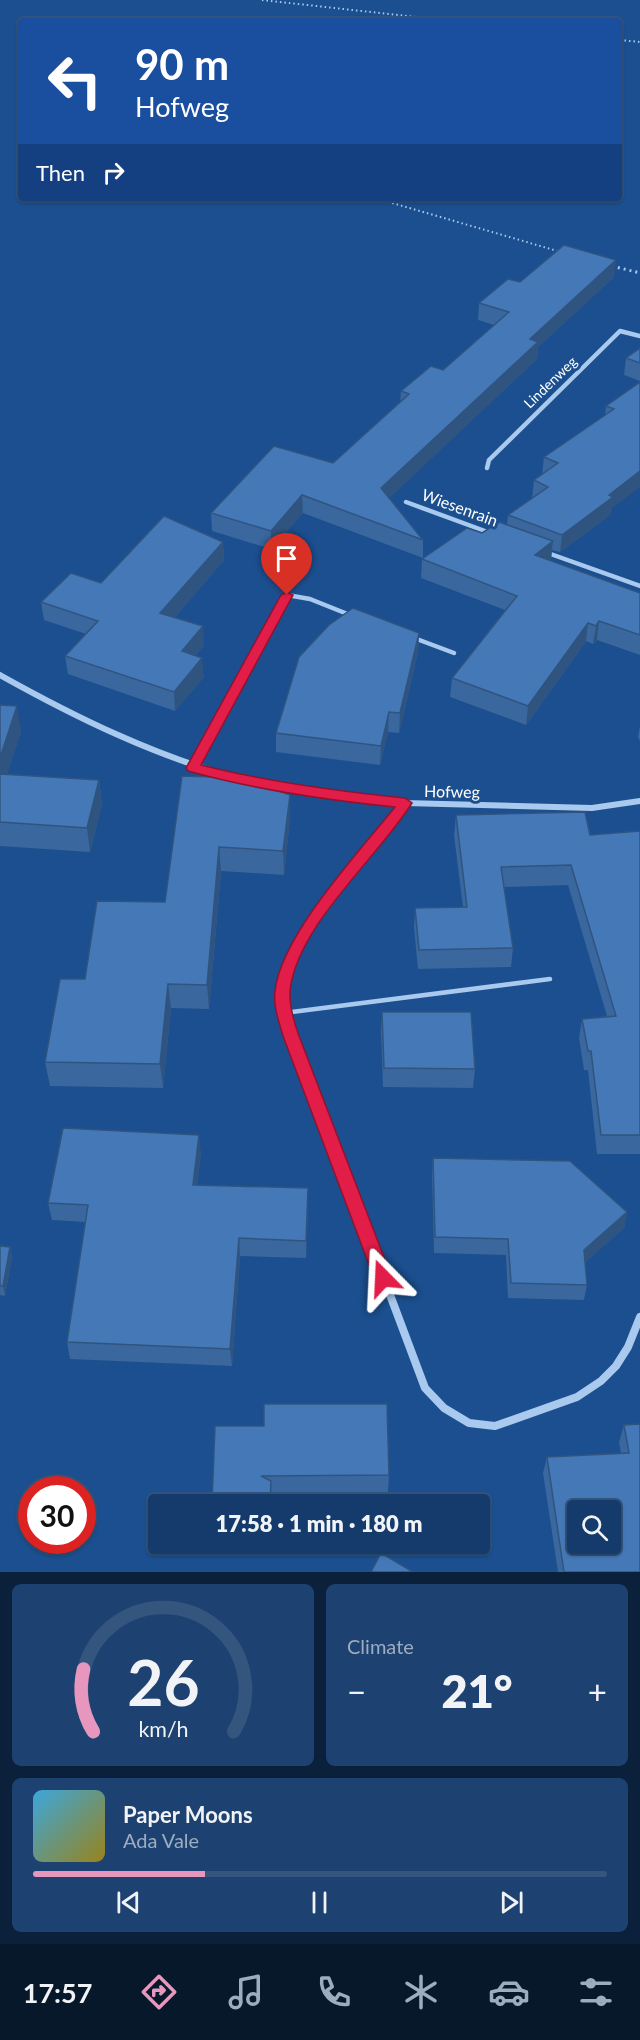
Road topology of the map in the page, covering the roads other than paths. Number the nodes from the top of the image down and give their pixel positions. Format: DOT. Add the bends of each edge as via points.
graph roads {
  1 [pos="640,336"];
  2 [pos="487,468"];
  3 [pos="406,502"];
  4 [pos="495,534"];
  5 [pos="540,550"];
  6 [pos="640,586"];
  7 [pos="287,595"];
  8 [pos="354,616"];
  9 [pos="409,636"];
  10 [pos="453,653"];
  11 [pos="0,675"];
  12 [pos="193,768"];
  13 [pos="640,801"];
  14 [pos="405,803"];
  15 [pos="550,979"];
  16 [pos="284,1013"];
  17 [pos="640,1317"];
  1 -- 2 [label="street, Lindenweg" via="620,331 489,460"];
  3 -- 4 [label="street, Wiesenrain"];
  5 -- 6 [label="street"];
  7 -- 8 [label="lane"];
  7 -- 12 [label="street"];
  9 -- 10 [label="lane"];
  11 -- 12 [label="street, Hofweg" via="131,742"];
  12 -- 14 [label="street, Hofweg" via="249,782"];
  13 -- 14 [label="street, Hofweg" via="592,808"];
  14 -- 16 [label="street" via="310,926 291,960 283,991"];
  15 -- 16 [label="lane"];
  16 -- 17 [label="street" via="425,1388 444,1408 469,1423 495,1426 577,1397 616,1366"];
}
